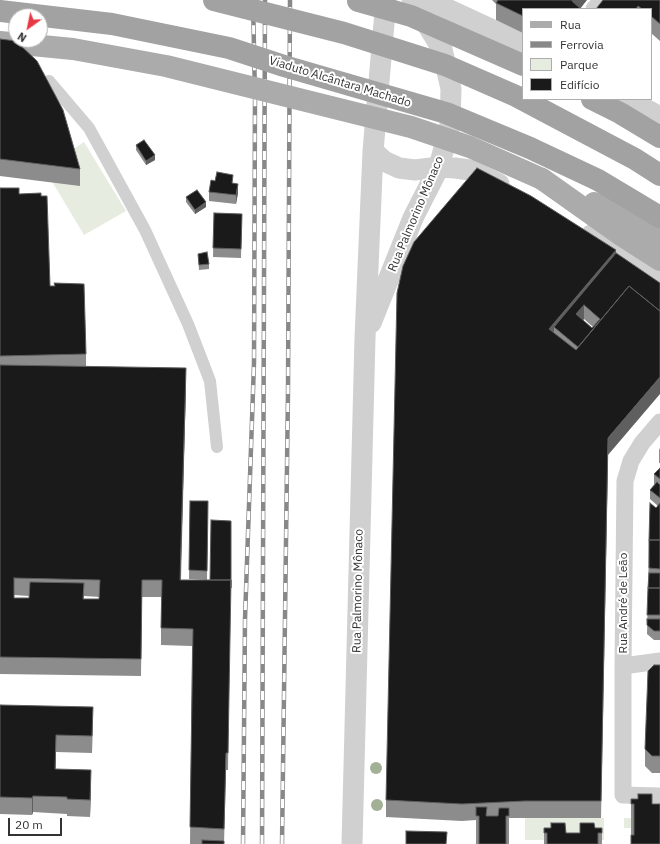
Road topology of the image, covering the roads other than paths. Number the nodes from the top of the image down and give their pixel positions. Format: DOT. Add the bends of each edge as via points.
graph roads {
  1 [pos="214,0"];
  2 [pos="354,0"];
  3 [pos="386,0"];
  4 [pos="412,0"];
  5 [pos="428,0"];
  6 [pos="602,0"];
  7 [pos="595,8"];
  8 [pos="0,11"];
  9 [pos="0,42"];
  10 [pos="522,44"];
  11 [pos="522,65"];
  12 [pos="49,81"];
  13 [pos="522,99"];
  14 [pos="524,100"];
  15 [pos="594,100"];
  16 [pos="629,100"];
  17 [pos="660,117"];
  18 [pos="660,137"];
  19 [pos="373,151"];
  20 [pos="439,167"];
  21 [pos="660,175"];
  22 [pos="542,179"];
  23 [pos="512,191"];
  24 [pos="660,217"];
  25 [pos="572,224"];
  26 [pos="660,238"];
  27 [pos="660,260"];
  28 [pos="660,282"];
  29 [pos="365,338"];
  30 [pos="660,422"];
  31 [pos="217,447"];
  32 [pos="660,661"];
  33 [pos="623,666"];
  34 [pos="660,796"];
  35 [pos="352,844"];
  1 -- 13 [label="highway, bridge" via="344,33 445,66"];
  2 -- 11 [label="highway, bridge" via="411,16"];
  3 -- 19 [label="street, Rua Palmorino Mônaco"];
  4 -- 20 [label="street, Rua Palmorino Mônaco" via="442,49 451,89 450,125"];
  5 -- 10 [label="street"];
  6 -- 7 [label="street"];
  8 -- 24 [label="highway, Viaduto Alcântara Machado, bridge" via="112,24 230,48 446,113 591,177"];
  9 -- 22 [label="main road, Viaduto Alcântara Machado, bridge" via="73,49 166,66 411,127 470,148"];
  12 -- 31 [label="street" via="89,128 145,230 188,324 210,381"];
  14 -- 21 [label="highway, bridge"];
  15 -- 18 [label="highway"];
  16 -- 17 [label="street"];
  19 -- 20 [label="street" via="384,161 399,168 415,170"];
  19 -- 29 [label="street, Rua Palmorino Mônaco"];
  20 -- 23 [label="street" via="470,170"];
  20 -- 29 [label="street, Rua Palmorino Mônaco" via="413,218"];
  22 -- 26 [label="main road, Viaduto Alcântara Machado" via="609,209"];
  22 -- 27 [label="main road"];
  25 -- 28 [label="street" via="619,252"];
  29 -- 35 [label="street, Rua Palmorino Mônaco"];
  30 -- 33 [label="street, Rua André de Leão" via="631,461 625,481"];
  32 -- 33 [label="street"];
  33 -- 34 [label="street, Rua André de Leão" via="623,795"];
}
